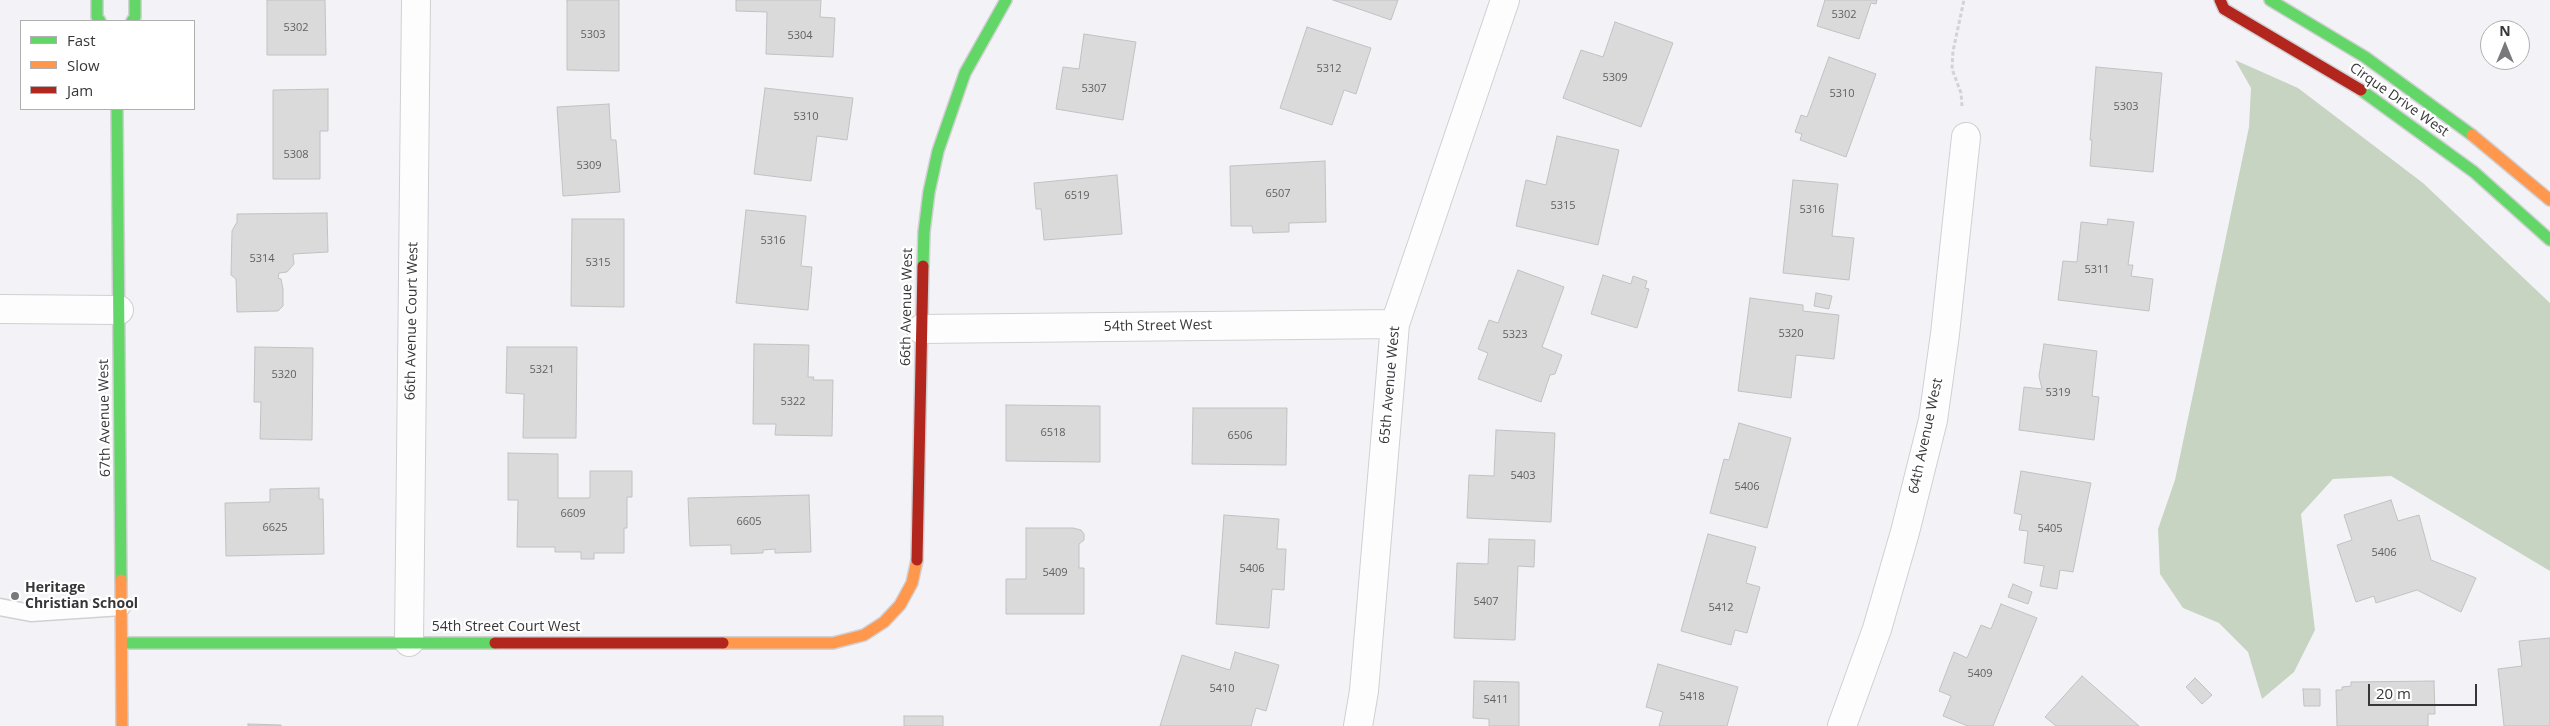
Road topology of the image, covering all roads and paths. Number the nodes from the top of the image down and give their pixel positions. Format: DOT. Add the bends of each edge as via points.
graph roads {
  1 [pos="97,0"];
  2 [pos="135,0"];
  3 [pos="416,0"];
  4 [pos="1006,0"];
  5 [pos="1505,0"];
  6 [pos="1964,0"];
  7 [pos="2220,0"];
  8 [pos="2270,0"];
  9 [pos="99,20"];
  10 [pos="133,20"];
  11 [pos="117,110"];
  12 [pos="1966,137"];
  13 [pos="2550,200"];
  14 [pos="2550,240"];
  15 [pos="0,310"];
  16 [pos="119,310"];
  17 [pos="1395,324"];
  18 [pos="921,329"];
  19 [pos="0,607"];
  20 [pos="122,607"];
  21 [pos="884,622"];
  22 [pos="409,642"];
  23 [pos="122,643"];
  24 [pos="122,726"];
  25 [pos="1358,726"];
  26 [pos="1842,726"];
  1 -- 9 [label="street"];
  2 -- 10 [label="street"];
  3 -- 22 [label="street, 66th Avenue Court West"];
  4 -- 18 [label="street, 66th Avenue West" via="966,73 938,151 924,232"];
  5 -- 17 [label="street, 65th Avenue West"];
  6 -- 12 [label="path" via="1952,69 1961,93"];
  7 -- 14 [label="street, Cirque Drive West" via="2224,9 2353,84 2414,127 2474,172"];
  8 -- 13 [label="street, Cirque Drive West" via="2365,57 2427,100"];
  11 -- 16 [label="street, 67th Avenue West"];
  12 -- 26 [label="street, 64th Avenue West" via="1945,334 1932,420 1906,532 1877,629"];
  15 -- 16 [label="street"];
  16 -- 20 [label="street, 67th Avenue West"];
  17 -- 18 [label="street, 54th Street West"];
  17 -- 25 [label="street, 65th Avenue West" via="1364,691"];
  18 -- 21 [label="street, 66th Avenue West" via="917,560 912,583 900,605"];
  19 -- 20 [label="lane" via="31,613"];
  20 -- 23 [label="street, 67th Avenue West"];
  21 -- 22 [label="street, 54th Street Court West" via="864,635 833,643"];
  22 -- 23 [label="street, 54th Street Court West"];
  23 -- 24 [label="street, 67th Avenue West"];
}
